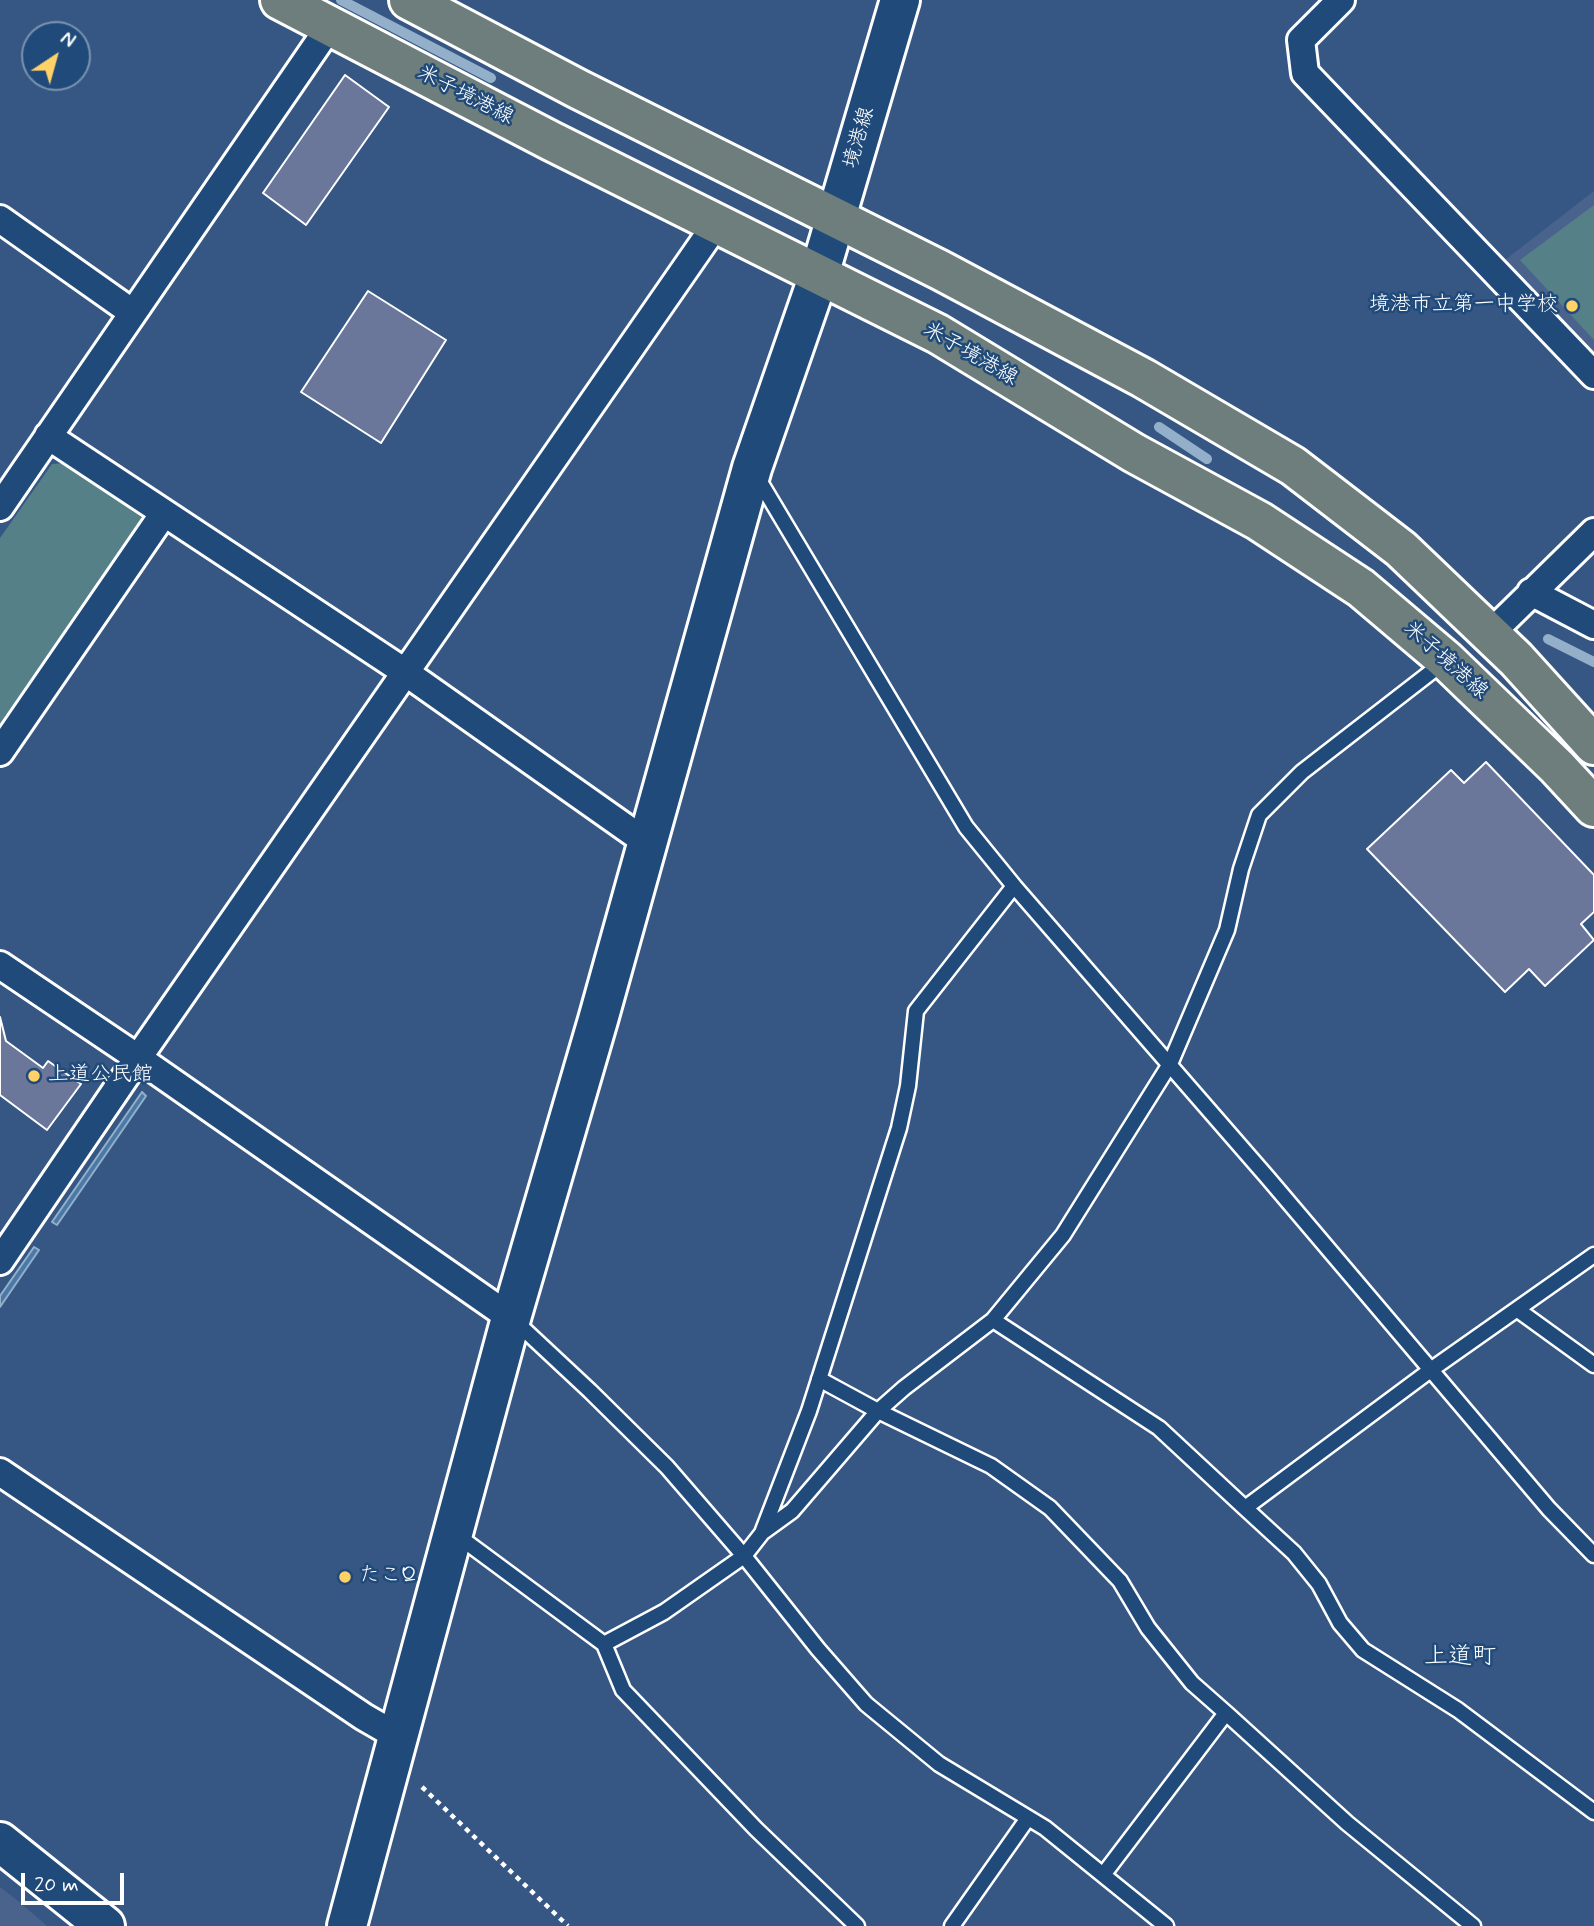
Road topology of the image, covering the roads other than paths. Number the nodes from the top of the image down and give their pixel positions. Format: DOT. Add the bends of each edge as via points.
graph roads {
  1 [pos="280,0"];
  2 [pos="409,0"];
  3 [pos="900,0"];
  4 [pos="1341,0"];
  5 [pos="330,26"];
  6 [pos="0,219"];
  7 [pos="837,219"];
  8 [pos="717,223"];
  9 [pos="819,275"];
  10 [pos="133,313"];
  11 [pos="1594,375"];
  12 [pos="48,436"];
  13 [pos="752,468"];
  14 [pos="0,507"];
  15 [pos="164,513"];
  16 [pos="1594,532"];
  17 [pos="1531,592"];
  18 [pos="1594,625"];
  19 [pos="1490,634"];
  20 [pos="1446,660"];
  21 [pos="405,672"];
  22 [pos="1594,745"];
  23 [pos="0,752"];
  24 [pos="1594,807"];
  25 [pos="646,842"];
  26 [pos="1014,886"];
  27 [pos="0,965"];
  28 [pos="138,1058"];
  29 [pos="1170,1064"];
  30 [pos="1594,1255"];
  31 [pos="0,1261"];
  32 [pos="1518,1310"];
  33 [pos="511,1318"];
  34 [pos="993,1320"];
  35 [pos="1594,1365"];
  36 [pos="1432,1369"];
  37 [pos="819,1379"];
  38 [pos="878,1411"];
  39 [pos="0,1472"];
  40 [pos="1245,1508"];
  41 [pos="453,1532"];
  42 [pos="762,1533"];
  43 [pos="1594,1555"];
  44 [pos="744,1556"];
  45 [pos="604,1644"];
  46 [pos="1226,1713"];
  47 [pos="393,1750"];
  48 [pos="1594,1812"];
  49 [pos="1028,1818"];
  50 [pos="0,1842"];
  51 [pos="1103,1875"];
  52 [pos="105,1926"];
  53 [pos="347,1926"];
  54 [pos="857,1926"];
  55 [pos="952,1926"];
  56 [pos="1166,1926"];
  57 [pos="1473,1926"];
  1 -- 5 [label="main road, 米子境港線"];
  2 -- 7 [label="main road"];
  3 -- 7 [label="street, 境港線"];
  4 -- 11 [label="street" via="1301,40 1305,73"];
  5 -- 8 [label="main road, 米子境港線"];
  5 -- 10 [label="street"];
  6 -- 10 [label="street"];
  7 -- 9 [label="street, 境港線"];
  7 -- 19 [label="main road" via="1143,378 1293,466 1401,549"];
  8 -- 9 [label="main road, 米子境港線"];
  8 -- 21 [label="street"];
  9 -- 13 [label="street, 境港線"];
  9 -- 20 [label="main road, 米子境港線" via="937,334 1134,453 1259,521 1361,588"];
  10 -- 12 [label="street"];
  12 -- 14 [label="street"];
  12 -- 15 [label="street"];
  13 -- 25 [label="street, 境港線"];
  13 -- 26 [label="lane" via="966,827"];
  15 -- 21 [label="street"];
  15 -- 23 [label="street"];
  16 -- 17 [label="street"];
  17 -- 18 [label="street"];
  17 -- 19 [label="street"];
  19 -- 22 [label="main road"];
  20 -- 24 [label="main road, 米子境港線"];
  20 -- 29 [label="lane" via="1302,772 1259,815 1227,930"];
  21 -- 25 [label="street"];
  21 -- 28 [label="street"];
  25 -- 33 [label="street, 境港線"];
  26 -- 29 [label="lane"];
  26 -- 37 [label="lane" via="916,1011 899,1128"];
  27 -- 28 [label="street"];
  28 -- 31 [label="street"];
  28 -- 33 [label="street"];
  29 -- 34 [label="lane" via="1063,1235"];
  29 -- 36 [label="lane"];
  30 -- 32 [label="lane"];
  32 -- 35 [label="lane"];
  32 -- 36 [label="lane"];
  33 -- 41 [label="street, 境港線"];
  33 -- 44 [label="lane" via="667,1467"];
  34 -- 38 [label="lane"];
  34 -- 40 [label="lane" via="1159,1428"];
  36 -- 40 [label="lane"];
  36 -- 43 [label="lane" via="1549,1509"];
  37 -- 38 [label="lane"];
  37 -- 42 [label="lane"];
  38 -- 42 [label="lane" via="792,1511"];
  38 -- 46 [label="lane" via="991,1466 1050,1508 1119,1581 1148,1628 1192,1683"];
  39 -- 47 [label="street" via="364,1717"];
  40 -- 48 [label="lane" via="1294,1553 1363,1650 1458,1710"];
  41 -- 45 [label="lane"];
  41 -- 47 [label="street, 境港線"];
  42 -- 44 [label="lane"];
  44 -- 45 [label="lane" via="664,1612"];
  44 -- 49 [label="lane" via="866,1704 939,1764"];
  45 -- 54 [label="lane" via="623,1690"];
  46 -- 51 [label="lane"];
  46 -- 57 [label="lane" via="1347,1823"];
  47 -- 53 [label="street, 境港線"];
  49 -- 51 [label="lane"];
  49 -- 55 [label="lane"];
  50 -- 52 [label="street"];
  51 -- 56 [label="lane"];
}
